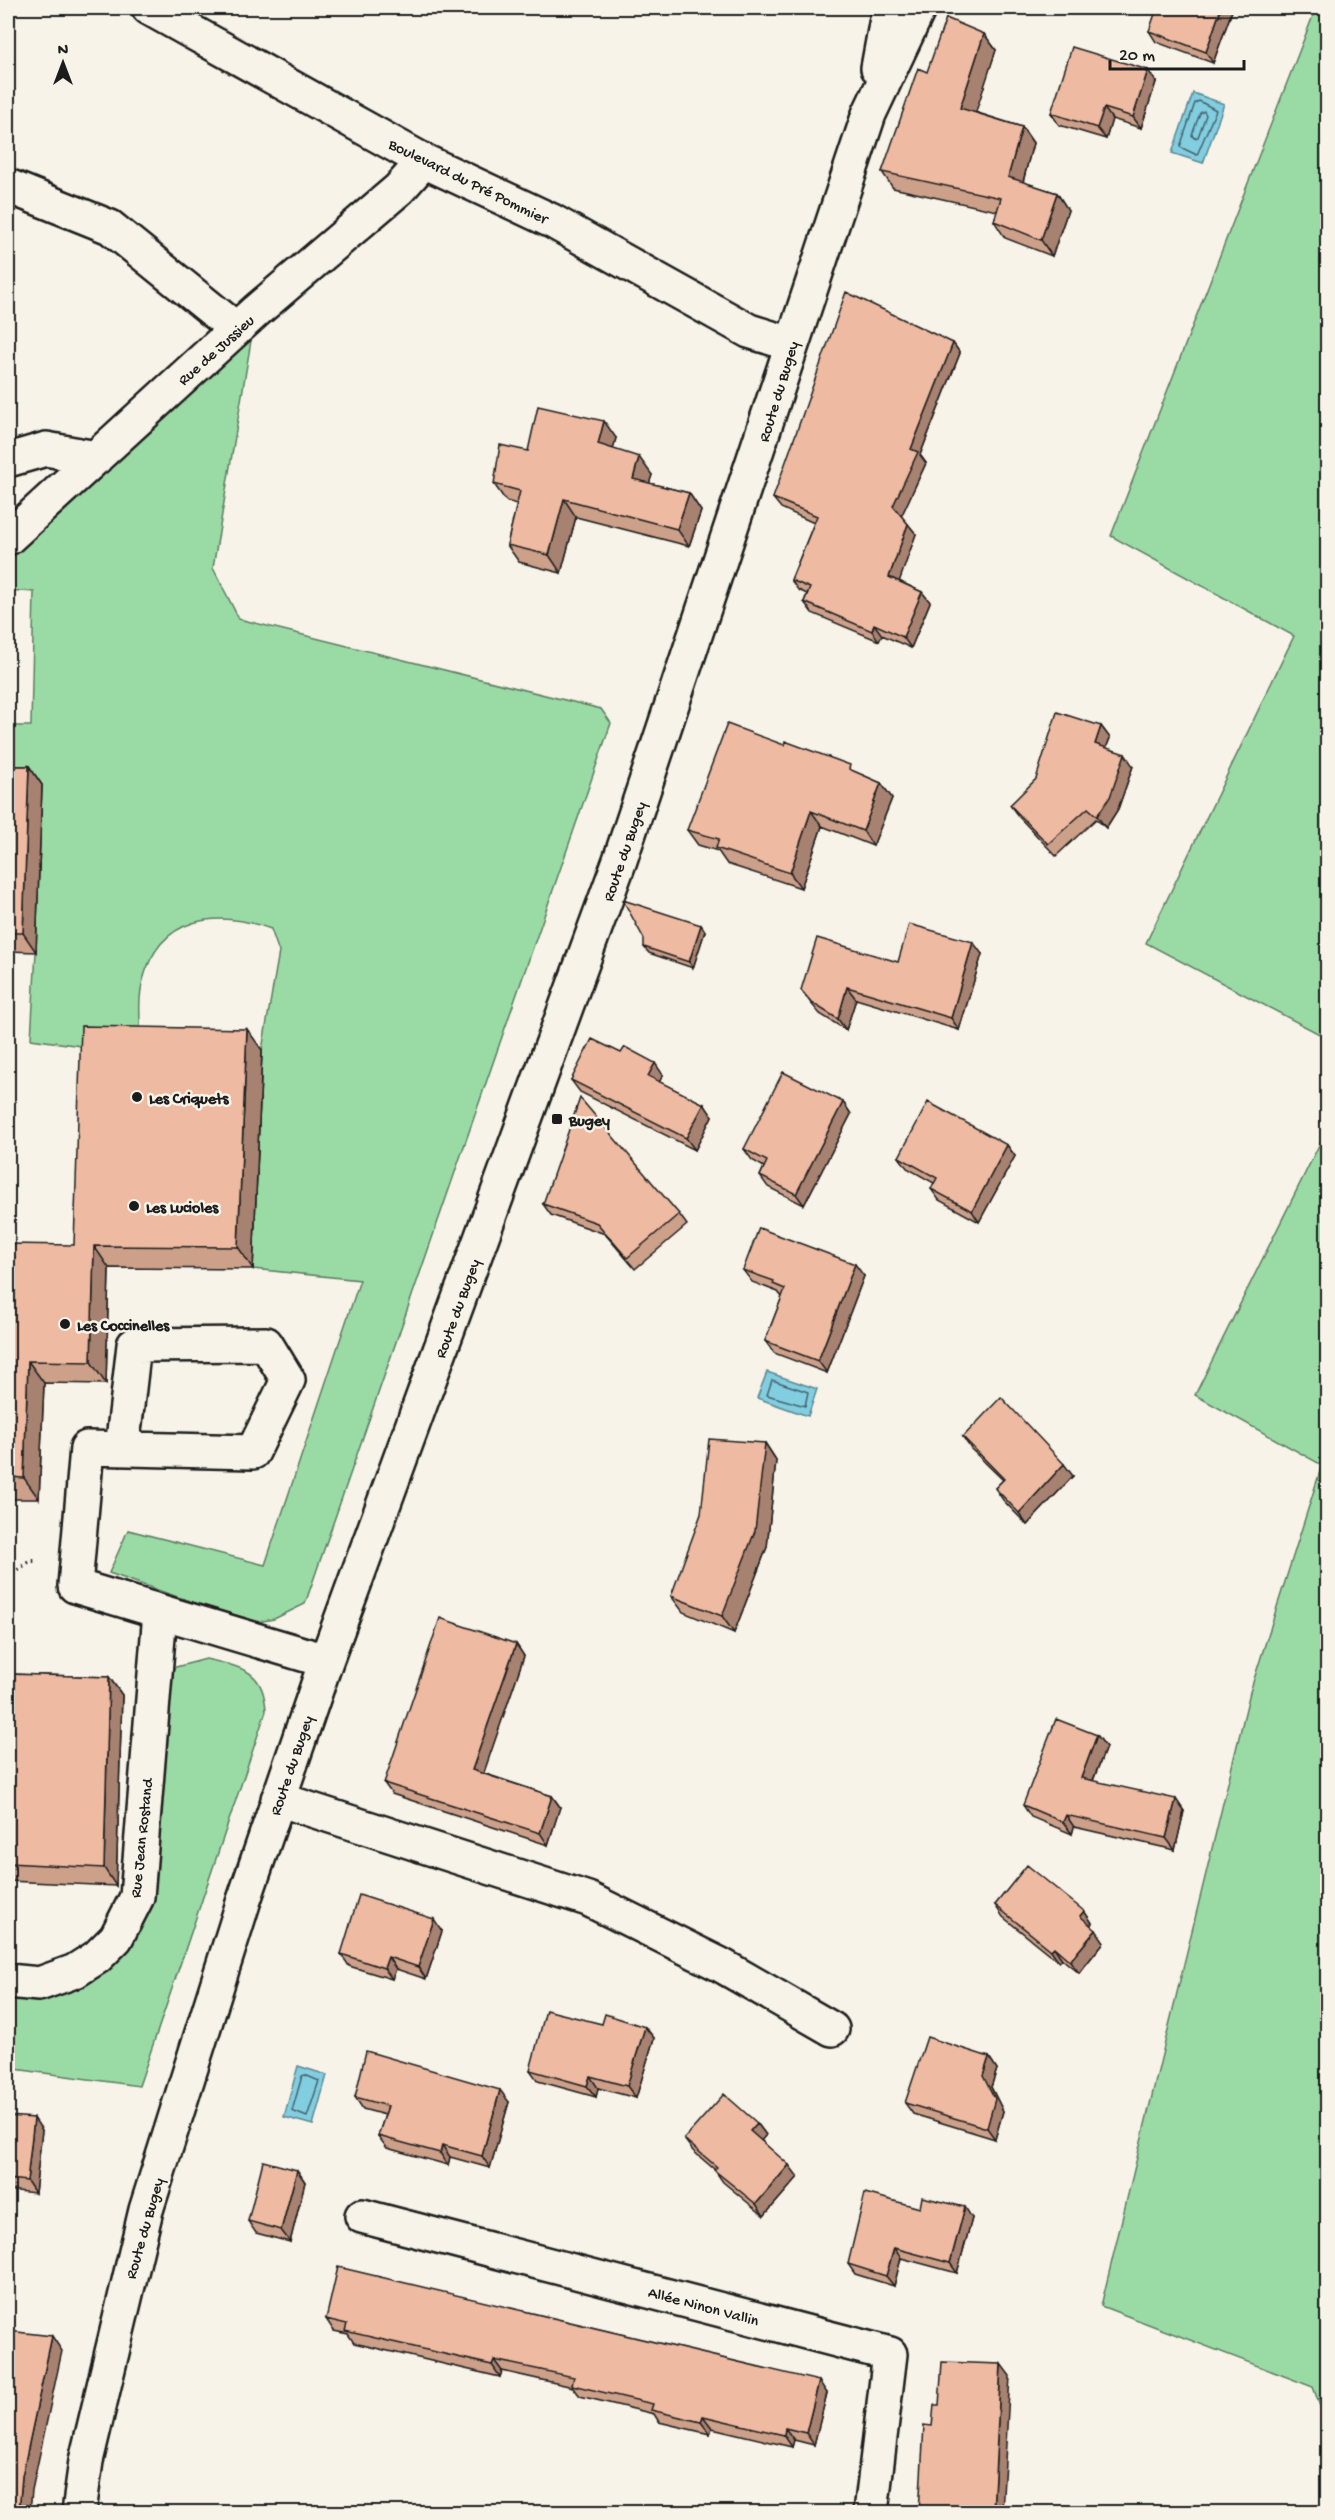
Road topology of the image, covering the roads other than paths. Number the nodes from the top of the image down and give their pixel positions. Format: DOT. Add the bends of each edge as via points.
graph roads {
  1 [pos="149,8"];
  2 [pos="889,8"];
  3 [pos="919,8"];
  4 [pos="869,114"];
  5 [pos="424,161"];
  6 [pos="8,186"];
  7 [pos="237,329"];
  8 [pos="792,344"];
  9 [pos="96,458"];
  10 [pos="8,460"];
  11 [pos="8,538"];
  12 [pos="122,1449"];
  13 [pos="160,1612"];
  14 [pos="326,1661"];
  15 [pos="278,1799"];
  16 [pos="8,1981"];
  17 [pos="832,2030"];
  18 [pos="362,2216"];
  19 [pos="79,2512"];
  20 [pos="871,2512"];
  1 -- 5 [label="street, Boulevard du Pré Pommier"];
  2 -- 4 [label="street, Route du Bugey"];
  3 -- 4 [label="street, Route du Bugey"];
  4 -- 8 [label="street, Route du Bugey"];
  5 -- 7 [label="street, Rue de Jussieu" via="399,189"];
  5 -- 8 [label="street, Boulevard du Pré Pommier" via="552,221 749,331"];
  6 -- 7 [label="street" via="110,227"];
  7 -- 9 [label="street, Rue de Jussieu"];
  8 -- 14 [label="street, Route du Bugey" via="621,860"];
  9 -- 10 [label="street" via="46,450"];
  9 -- 11 [label="street, Rue de Jussieu"];
  12 -- 12 [label="street" via="253,1452 288,1380 266,1344 134,1345"];
  12 -- 13 [label="street" via="87,1448 75,1586"];
  13 -- 14 [label="street"];
  13 -- 16 [label="street, Rue Jean Rostand" via="137,1897 116,1938 97,1957 75,1971 39,1984"];
  14 -- 15 [label="street, Route du Bugey"];
  15 -- 17 [label="street" via="588,1899 721,1965"];
  15 -- 19 [label="street, Route du Bugey" via="146,2210 86,2461"];
  18 -- 20 [label="street, Allée Ninon Vallin" via="890,2354"];
}
